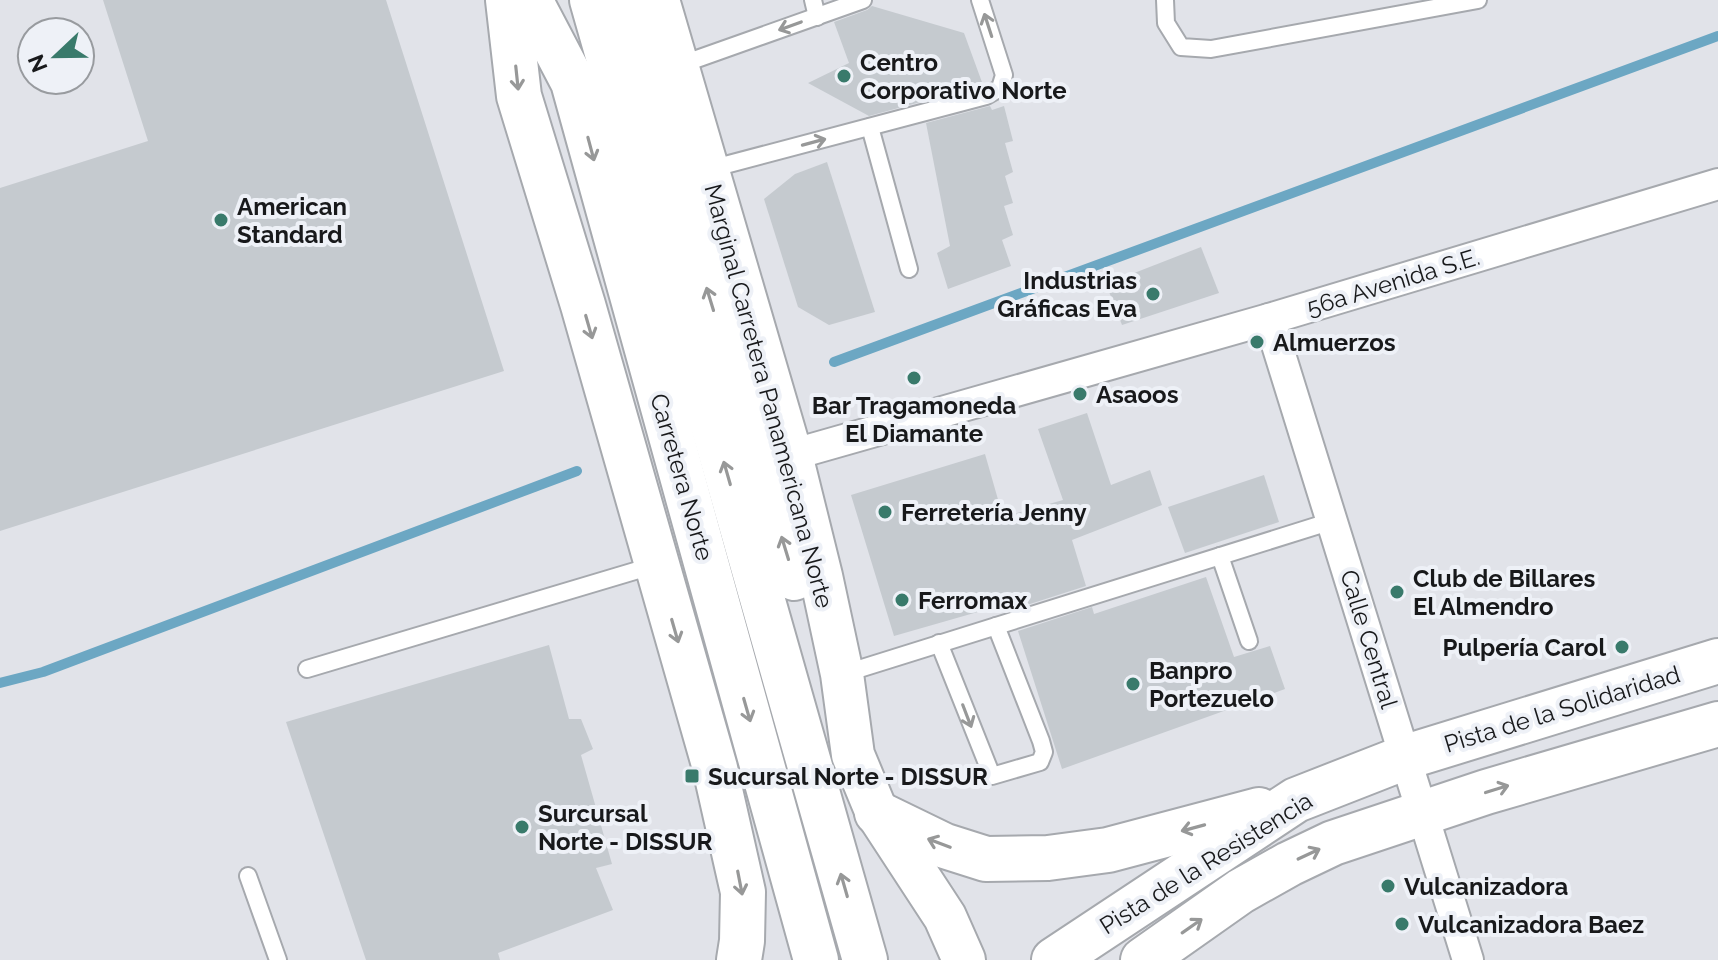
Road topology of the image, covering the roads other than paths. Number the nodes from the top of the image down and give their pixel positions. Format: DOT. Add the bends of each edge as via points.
graph roads {
  1 [pos="508,0"];
  2 [pos="530,0"];
  3 [pos="592,0"];
  4 [pos="620,0"];
  5 [pos="658,0"];
  6 [pos="863,0"];
  7 [pos="980,0"];
  8 [pos="1165,0"];
  9 [pos="1478,0"];
  10 [pos="815,8"];
  11 [pos="677,66"];
  12 [pos="870,127"];
  13 [pos="707,169"];
  14 [pos="1718,184"];
  15 [pos="909,269"];
  16 [pos="1269,319"];
  17 [pos="791,455"];
  18 [pos="1332,521"];
  19 [pos="1220,556"];
  20 [pos="656,565"];
  21 [pos="996,626"];
  22 [pos="1249,641"];
  23 [pos="939,643"];
  24 [pos="1718,661"];
  25 [pos="307,669"];
  26 [pos="842,674"];
  27 [pos="1718,724"];
  28 [pos="853,755"];
  29 [pos="1406,757"];
  30 [pos="1296,800"];
  31 [pos="877,813"];
  32 [pos="1423,813"];
  33 [pos="248,876"];
  34 [pos="278,960"];
  35 [pos="739,960"];
  36 [pos="816,960"];
  37 [pos="865,960"];
  38 [pos="964,960"];
  39 [pos="1054,960"];
  40 [pos="1143,960"];
  41 [pos="1468,960"];
  1 -- 20 [label="main road, one-way" via="519,96"];
  2 -- 36 [label="main road, Carretera Norte, one-way" via="573,82"];
  37 -- 3 [label="main road, Carretera Norte, one-way"];
  28 -- 4 [label="street, one-way" via="815,649"];
  5 -- 11 [label="street, Marginal Carretera Panamericana Norte"];
  6 -- 10 [label="lane"];
  12 -- 7 [label="lane, one-way" via="1000,88 1004,75"];
  8 -- 9 [label="lane" via="1166,23 1181,47 1211,49"];
  10 -- 11 [label="lane, one-way"];
  11 -- 13 [label="street, Marginal Carretera Panamericana Norte"];
  13 -- 12 [label="lane, one-way"];
  12 -- 15 [label="lane"];
  13 -- 17 [label="street, Marginal Carretera Panamericana Norte"];
  14 -- 16 [label="street, 56a Avenida S.E."];
  16 -- 17 [label="street, 56a Avenida S.E."];
  16 -- 18 [label="street, Calle Central"];
  17 -- 26 [label="street, Marginal Carretera Panamericana Norte" via="827,575"];
  18 -- 19 [label="lane"];
  18 -- 29 [label="street, Calle Central"];
  19 -- 21 [label="lane"];
  19 -- 22 [label="lane"];
  20 -- 25 [label="lane"];
  20 -- 35 [label="main road, one-way" via="715,768 743,892"];
  21 -- 23 [label="lane"];
  23 -- 21 [label="lane, one-way" via="992,776 1040,762 1041,741"];
  23 -- 26 [label="lane"];
  24 -- 29 [label="main road, Pista de la Solidaridad"];
  26 -- 28 [label="street, Marginal Carretera Panamericana Norte"];
  32 -- 27 [label="main road, one-way"];
  28 -- 31 [label="street, Marginal Carretera Panamericana Norte"];
  29 -- 30 [label="main road, Pista de la Resistencia"];
  29 -- 32 [label="street, Calle Central"];
  30 -- 31 [label="main road, one-way" via="1108,850 1048,858 986,859 935,842"];
  30 -- 39 [label="main road, Pista de la Resistencia"];
  31 -- 38 [label="street, Marginal Carretera Panamericana Norte" via="945,917"];
  40 -- 32 [label="main road, Pista de la Resistencia, one-way" via="1289,864"];
  32 -- 41 [label="street, Calle Central"];
  33 -- 34 [label="lane"];
}
